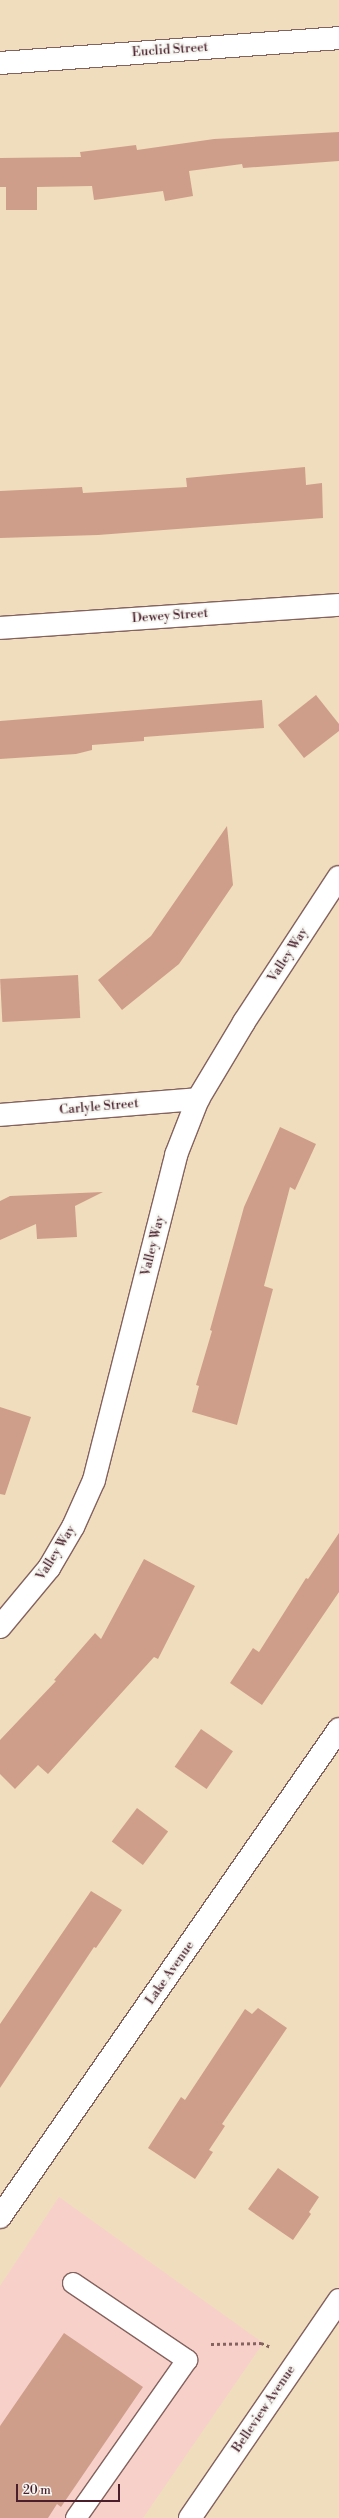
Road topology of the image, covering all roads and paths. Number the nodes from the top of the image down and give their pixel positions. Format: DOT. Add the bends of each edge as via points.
graph roads {
  1 [pos="339,38"];
  2 [pos="0,63"];
  3 [pos="339,605"];
  4 [pos="0,628"];
  5 [pos="339,877"];
  6 [pos="198,1099"];
  7 [pos="0,1115"];
  8 [pos="0,1627"];
  9 [pos="339,1730"];
  10 [pos="0,2217"];
  11 [pos="73,2283"];
  12 [pos="339,2300"];
  13 [pos="209,2344"];
  14 [pos="272,2348"];
  15 [pos="76,2518"];
  16 [pos="190,2518"];
  1 -- 2 [label="street, Euclid Street"];
  3 -- 4 [label="street, Dewey Street"];
  5 -- 6 [label="street, Valley Way" via="244,1022"];
  6 -- 7 [label="street, Carlyle Street"];
  6 -- 8 [label="street, Valley Way" via="176,1155 94,1480 73,1527 49,1568"];
  9 -- 10 [label="street, Lake Avenue"];
  11 -- 15 [label="lane" via="187,2360"];
  12 -- 16 [label="street, Belleview Avenue"];
  13 -- 14 [label="path" via="261,2343"];
}
